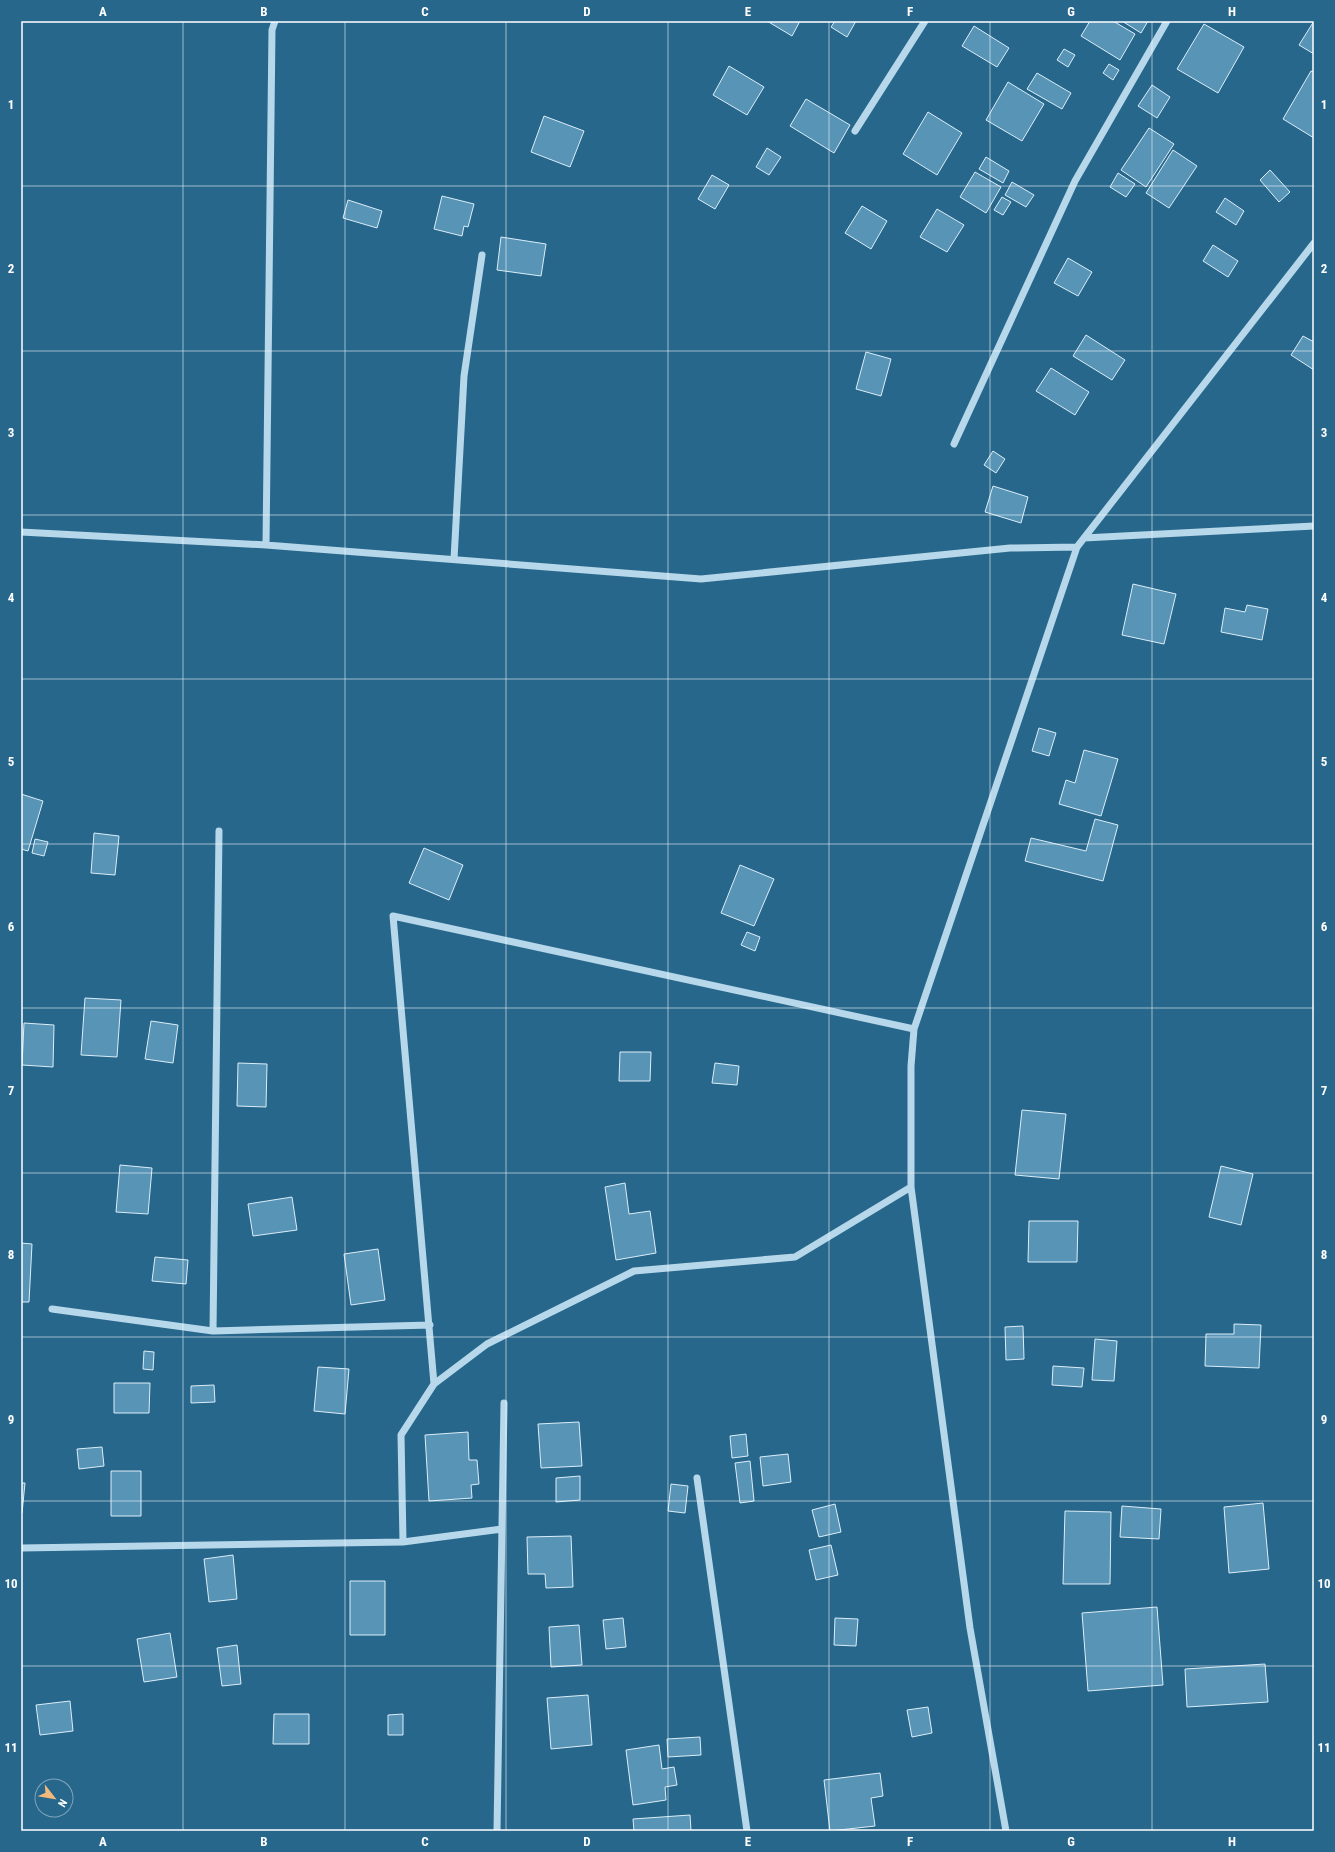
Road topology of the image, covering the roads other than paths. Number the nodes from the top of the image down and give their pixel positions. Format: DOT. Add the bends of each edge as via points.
graph roads {
  1 [pos="275,21"];
  2 [pos="925,21"];
  3 [pos="1167,21"];
  4 [pos="855,131"];
  5 [pos="1314,244"];
  6 [pos="482,255"];
  7 [pos="954,444"];
  8 [pos="1314,526"];
  9 [pos="21,532"];
  10 [pos="1084,538"];
  11 [pos="266,545"];
  12 [pos="1077,547"];
  13 [pos="454,559"];
  14 [pos="219,831"];
  15 [pos="914,1029"];
  16 [pos="912,1188"];
  17 [pos="52,1309"];
  18 [pos="430,1325"];
  19 [pos="213,1331"];
  20 [pos="434,1384"];
  21 [pos="504,1403"];
  22 [pos="697,1478"];
  23 [pos="502,1528"];
  24 [pos="403,1542"];
  25 [pos="21,1548"];
  26 [pos="497,1831"];
  27 [pos="747,1831"];
  28 [pos="1006,1831"];
  1 -- 11 [label="street" via="272,30"];
  2 -- 4 [label="street"];
  3 -- 7 [label="street" via="1075,181"];
  5 -- 10 [label="street"];
  6 -- 13 [label="street" via="464,376"];
  8 -- 10 [label="street"];
  9 -- 11 [label="street"];
  10 -- 12 [label="street"];
  11 -- 13 [label="street"];
  12 -- 13 [label="street" via="1010,548 701,579"];
  12 -- 15 [label="street"];
  14 -- 19 [label="street"];
  15 -- 16 [label="street"];
  15 -- 18 [label="street" via="393,916"];
  16 -- 20 [label="street" via="795,1257 634,1271 487,1344"];
  16 -- 28 [label="street" via="970,1628"];
  17 -- 19 [label="street"];
  18 -- 19 [label="street"];
  18 -- 20 [label="street"];
  20 -- 24 [label="street" via="401,1435"];
  21 -- 23 [label="street"];
  22 -- 27 [label="street"];
  23 -- 24 [label="street"];
  23 -- 26 [label="street"];
  24 -- 25 [label="street"];
}
